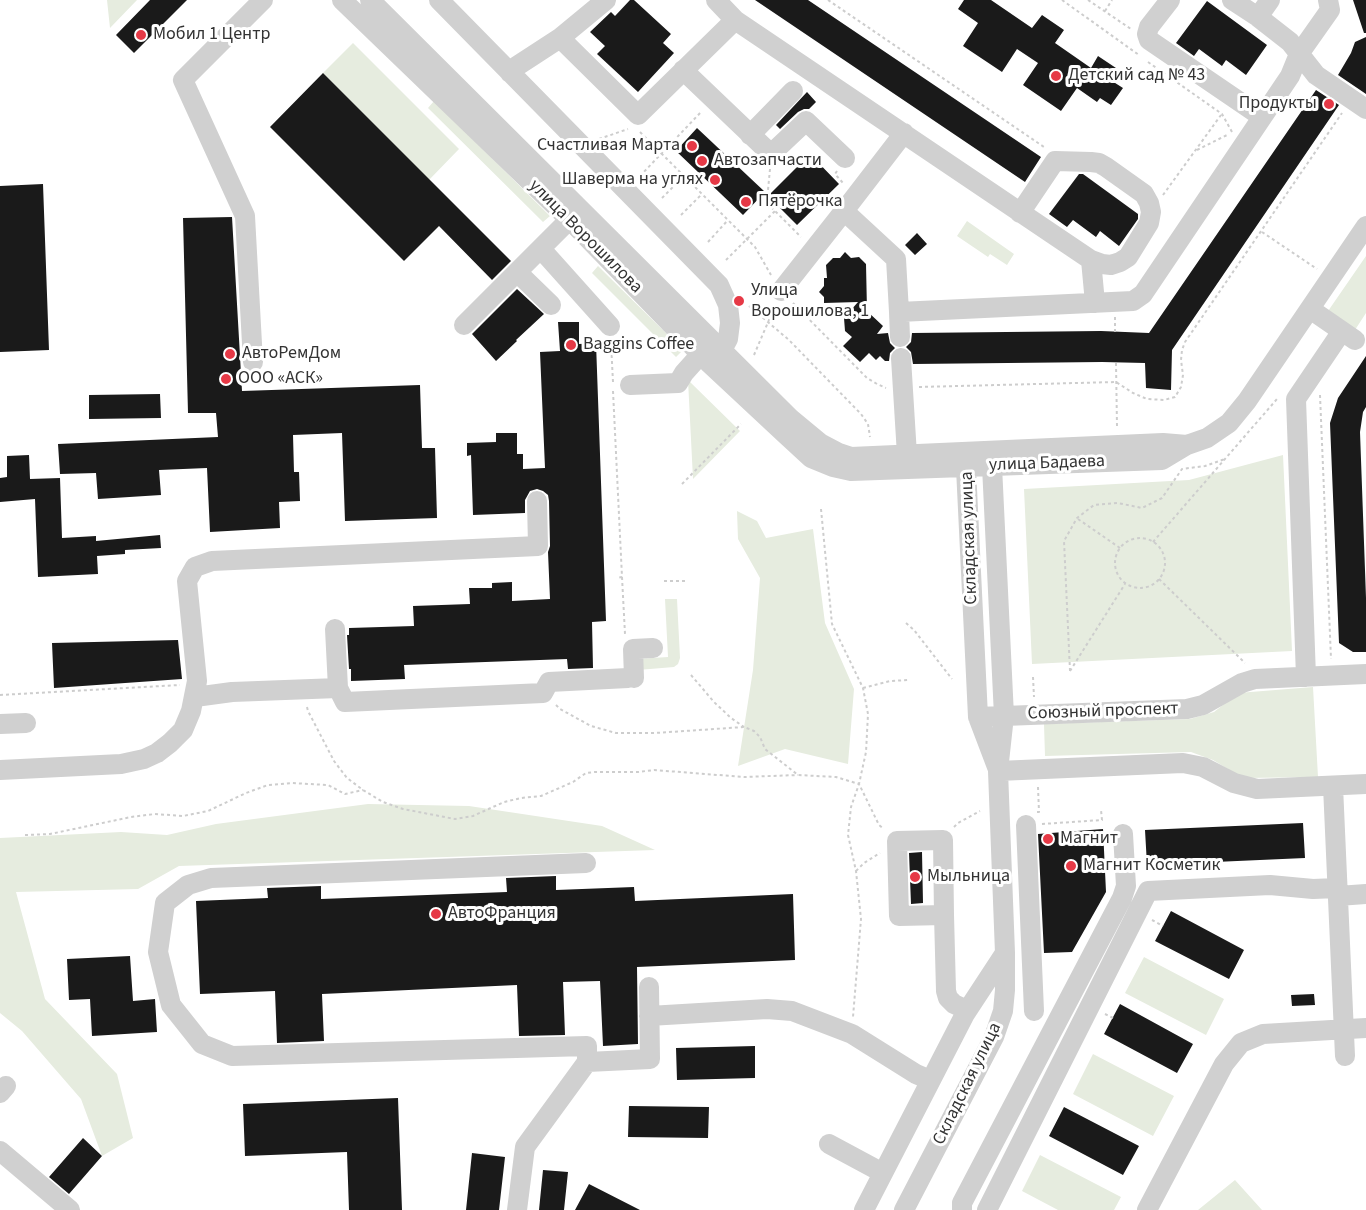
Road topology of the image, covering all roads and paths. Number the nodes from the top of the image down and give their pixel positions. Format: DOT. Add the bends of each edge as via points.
graph roads {
  1 [pos="263,0"];
  2 [pos="342,0"];
  3 [pos="370,0"];
  4 [pos="440,0"];
  5 [pos="606,0"];
  6 [pos="716,0"];
  7 [pos="828,0"];
  8 [pos="1088,0"];
  9 [pos="1112,0"];
  10 [pos="1170,0"];
  11 [pos="1232,0"];
  12 [pos="1270,0"];
  13 [pos="1328,0"];
  14 [pos="1105,11"];
  15 [pos="1258,17"];
  16 [pos="735,20"];
  17 [pos="1147,34"];
  18 [pos="560,38"];
  19 [pos="1299,54"];
  20 [pos="683,70"];
  21 [pos="510,73"];
  22 [pos="794,90"];
  23 [pos="714,99"];
  24 [pos="1366,109"];
  25 [pos="1262,117"];
  26 [pos="904,133"];
  27 [pos="750,135"];
  28 [pos="596,140"];
  29 [pos="1195,152"];
  30 [pos="661,153"];
  31 [pos="771,154"];
  32 [pos="845,158"];
  33 [pos="1055,161"];
  34 [pos="640,176"];
  35 [pos="684,176"];
  36 [pos="702,194"];
  37 [pos="662,198"];
  38 [pos="849,204"];
  39 [pos="775,211"];
  40 [pos="1151,212"];
  41 [pos="1020,213"];
  42 [pos="575,215"];
  43 [pos="681,215"];
  44 [pos="728,220"];
  45 [pos="1366,226"];
  46 [pos="1262,232"];
  47 [pos="747,239"];
  48 [pos="708,242"];
  49 [pos="755,247"];
  50 [pos="541,249"];
  51 [pos="814,250"];
  52 [pos="726,260"];
  53 [pos="1091,260"];
  54 [pos="1319,271"];
  55 [pos="517,272"];
  56 [pos="781,291"];
  57 [pos="545,293"];
  58 [pos="1095,303"];
  59 [pos="749,306"];
  60 [pos="1310,309"];
  61 [pos="899,312"];
  62 [pos="769,322"];
  63 [pos="464,325"];
  64 [pos="610,326"];
  65 [pos="900,337"];
  66 [pos="711,352"];
  67 [pos="754,355"];
  68 [pos="902,358"];
  69 [pos="253,363"];
  70 [pos="1116,363"];
  71 [pos="630,385"];
  72 [pos="1319,392"];
  73 [pos="1277,399"];
  74 [pos="741,424"];
  75 [pos="1117,427"];
  76 [pos="870,437"];
  77 [pos="1186,445"];
  78 [pos="907,455"];
  79 [pos="1225,459"];
  80 [pos="836,460"];
  81 [pos="970,460"];
  82 [pos="992,466"];
  83 [pos="682,484"];
  84 [pos="537,501"];
  85 [pos="821,509"];
  86 [pos="1077,518"];
  87 [pos="1153,542"];
  88 [pos="1120,548"];
  89 [pos="622,577"];
  90 [pos="616,578"];
  91 [pos="1159,579"];
  92 [pos="664,581"];
  93 [pos="687,581"];
  94 [pos="1125,584"];
  95 [pos="906,623"];
  96 [pos="335,629"];
  97 [pos="626,643"];
  98 [pos="653,648"];
  99 [pos="1331,660"];
  100 [pos="1245,663"];
  101 [pos="1366,674"];
  102 [pos="691,675"];
  103 [pos="1033,677"];
  104 [pos="1306,677"];
  105 [pos="952,679"];
  106 [pos="908,680"];
  107 [pos="338,688"];
  108 [pos="863,688"];
  109 [pos="306,689"];
  110 [pos="196,691"];
  111 [pos="543,693"];
  112 [pos="0,695"];
  113 [pos="1034,698"];
  114 [pos="1004,716"];
  115 [pos="978,717"];
  116 [pos="26,723"];
  117 [pos="0,724"];
  118 [pos="744,727"];
  119 [pos="0,770"];
  120 [pos="998,771"];
  121 [pos="798,775"];
  122 [pos="859,784"];
  123 [pos="1366,784"];
  124 [pos="1333,786"];
  125 [pos="1038,788"];
  126 [pos="363,790"];
  127 [pos="1101,810"];
  128 [pos="980,811"];
  129 [pos="1032,818"];
  130 [pos="1123,834"];
  131 [pos="24,835"];
  132 [pos="943,840"];
  133 [pos="897,847"];
  134 [pos="586,863"];
  135 [pos="856,871"];
  136 [pos="1126,886"];
  137 [pos="1148,891"];
  138 [pos="1337,892"];
  139 [pos="1366,894"];
  140 [pos="944,915"];
  141 [pos="1148,917"];
  142 [pos="1163,926"];
  143 [pos="1005,953"];
  144 [pos="1033,974"];
  145 [pos="1006,975"];
  146 [pos="649,987"];
  147 [pos="967,1010"];
  148 [pos="1034,1011"];
  149 [pos="1100,1011"];
  150 [pos="649,1016"];
  151 [pos="1113,1018"];
  152 [pos="1366,1028"];
  153 [pos="1343,1029"];
  154 [pos="852,1034"];
  155 [pos="1345,1056"];
  156 [pos="587,1062"];
  157 [pos="930,1080"];
  158 [pos="829,1144"];
  159 [pos="0,1151"];
  160 [pos="883,1173"];
  161 [pos="70,1210"];
  162 [pos="517,1210"];
  163 [pos="864,1210"];
  164 [pos="904,1210"];
  165 [pos="962,1210"];
  166 [pos="987,1210"];
  167 [pos="1147,1210"];
  1 -- 69 [label="street" via="183,80 245,216"];
  2 -- 42 [label="street, улица Ворошилова"];
  3 -- 42 [label="street, улица Ворошилова"];
  4 -- 21 [label="street"];
  5 -- 18 [label="street"];
  6 -- 16 [label="street"];
  7 -- 33 [label="path" via="1042,145"];
  8 -- 14 [label="path"];
  9 -- 14 [label="path"];
  10 -- 17 [label="street"];
  11 -- 15 [label="street"];
  12 -- 15 [label="street"];
  13 -- 19 [label="street" via="1330,10"];
  14 -- 17 [label="path" via="1137,33"];
  15 -- 19 [label="street"];
  16 -- 20 [label="street"];
  16 -- 26 [label="street"];
  17 -- 25 [label="street" via="1149,40"];
  18 -- 20 [label="street" via="638,115"];
  18 -- 21 [label="street"];
  19 -- 24 [label="street" via="1316,75"];
  19 -- 25 [label="street" via="1290,76"];
  20 -- 23 [label="street"];
  21 -- 66 [label="street" via="718,285 728,305 730,323 728,339"];
  22 -- 27 [label="street"];
  23 -- 27 [label="street"];
  23 -- 30 [label="path"];
  25 -- 58 [label="street" via="1143,294 1133,301"];
  26 -- 38 [label="street"];
  26 -- 41 [label="street"];
  27 -- 31 [label="street"];
  28 -- 30 [label="path" via="634,127"];
  29 -- 29 [label="path" via="1232,132 1222,114 1208,133"];
  29 -- 40 [label="path"];
  30 -- 34 [label="path"];
  30 -- 35 [label="path"];
  31 -- 32 [label="street" via="806,121"];
  31 -- 39 [label="path" via="764,200"];
  32 -- 38 [label="path" via="835,174"];
  33 -- 40 [label="street" via="1099,163 1144,194"];
  33 -- 41 [label="street"];
  35 -- 36 [label="path"];
  35 -- 37 [label="path"];
  36 -- 43 [label="path"];
  36 -- 44 [label="path"];
  38 -- 51 [label="street"];
  38 -- 61 [label="street" via="896,259"];
  39 -- 47 [label="path"];
  39 -- 51 [label="path"];
  40 -- 53 [label="street" via="1149,223 1128,257 1111,265"];
  41 -- 53 [label="street"];
  42 -- 50 [label="street"];
  42 -- 66 [label="street, улица Ворошилова"];
  44 -- 47 [label="path"];
  44 -- 48 [label="path"];
  45 -- 60 [label="street, улица Бадаева"];
  46 -- 54 [label="path"];
  47 -- 49 [label="path"];
  47 -- 52 [label="path"];
  50 -- 55 [label="street"];
  50 -- 64 [label="street"];
  51 -- 56 [label="street"];
  53 -- 58 [label="street"];
  55 -- 57 [label="street"];
  55 -- 63 [label="street"];
  56 -- 62 [label="path"];
  58 -- 61 [label="street"];
  59 -- 62 [label="path"];
  60 -- 77 [label="street, улица Бадаева" via="1228,423 1207,438"];
  60 -- 104 [label="street" via="1349,336 1296,399"];
  61 -- 65 [label="street"];
  62 -- 67 [label="path"];
  62 -- 76 [label="path" via="861,414"];
  64 -- 89 [label="path"];
  66 -- 71 [label="street" via="678,383"];
  66 -- 80 [label="street, улица Ворошилова" via="811,458"];
  68 -- 78 [label="street"];
  70 -- 75 [label="path"];
  72 -- 99 [label="path"];
  73 -- 79 [label="path"];
  74 -- 83 [label="path"];
  77 -- 81 [label="street, улица Бадаева" via="1163,443"];
  77 -- 82 [label="street, улица Бадаева" via="1162,460"];
  78 -- 80 [label="street, улица Бадаева"];
  78 -- 81 [label="street, улица Бадаева"];
  79 -- 86 [label="path" via="1182,469 1162,498 1142,508 1118,503 1094,505"];
  79 -- 87 [label="path"];
  80 -- 81 [label="street, улица Бадаева" via="851,471"];
  81 -- 82 [label="street, Складская улица"];
  81 -- 115 [label="street, Складская улица"];
  82 -- 114 [label="street, Складская улица"];
  84 -- 110 [label="street" via="538,546 212,561 195,567 187,581"];
  85 -- 108 [label="path" via="832,624"];
  86 -- 88 [label="path"];
  86 -- 94 [label="path" via="1064,541 1070,670"];
  87 -- 88 [label="path" via="1133,539"];
  87 -- 91 [label="path" via="1165,559"];
  88 -- 94 [label="path" via="1116,571"];
  89 -- 90 [label="path"];
  89 -- 97 [label="path"];
  91 -- 94 [label="path" via="1150,587"];
  91 -- 100 [label="path"];
  92 -- 93 [label="path"];
  95 -- 105 [label="path"];
  96 -- 107 [label="street"];
  98 -- 111 [label="street" via="633,649 631,678 549,682"];
  101 -- 104 [label="street, Союзный проспект"];
  102 -- 118 [label="path" via="714,702"];
  103 -- 113 [label="path"];
  104 -- 114 [label="street, Союзный проспект" via="1255,679 1187,710"];
  106 -- 108 [label="path"];
  107 -- 109 [label="street"];
  107 -- 111 [label="street" via="345,702"];
  108 -- 122 [label="path" via="866,752"];
  109 -- 110 [label="street"];
  109 -- 126 [label="path" via="308,711 326,747 347,778"];
  110 -- 112 [label="path"];
  110 -- 119 [label="street" via="183,730 144,759 121,764"];
  111 -- 118 [label="path" via="560,709 591,726 616,733"];
  114 -- 115 [label="street, Союзный проспект"];
  114 -- 120 [label="street, Складская улица"];
  115 -- 120 [label="street, Складская улица"];
  116 -- 117 [label="street"];
  118 -- 121 [label="path" via="760,736 765,749"];
  120 -- 124 [label="street" via="1183,763 1257,789"];
  120 -- 143 [label="street, Складская улица"];
  121 -- 122 [label="path" via="836,777"];
  121 -- 126 [label="path" via="595,772 541,796 504,802 455,819 403,809"];
  122 -- 133 [label="path" via="879,825"];
  122 -- 135 [label="path" via="848,835"];
  123 -- 124 [label="street"];
  124 -- 138 [label="street"];
  125 -- 129 [label="path"];
  126 -- 131 [label="path" via="345,795 328,785 268,785 208,811 183,816 131,817 50,834"];
  127 -- 129 [label="path" via="1102,820"];
  128 -- 132 [label="path" via="958,823"];
  129 -- 144 [label="street"];
  130 -- 136 [label="street"];
  132 -- 133 [label="street"];
  132 -- 140 [label="street"];
  133 -- 135 [label="path" via="882,852"];
  133 -- 140 [label="street" via="898,916"];
  134 -- 156 [label="street" via="211,878 188,885 165,903 158,952 171,1005 202,1044 232,1056 587,1046"];
  135 -- 154 [label="path" via="861,919"];
  136 -- 137 [label="street"];
  136 -- 165 [label="street" via="962,1203"];
  137 -- 138 [label="street" via="1270,885"];
  137 -- 166 [label="street"];
  138 -- 139 [label="street"];
  138 -- 153 [label="street"];
  140 -- 147 [label="street" via="946,991 954,1004"];
  141 -- 142 [label="path"];
  143 -- 145 [label="street, Складская улица"];
  143 -- 147 [label="street"];
  144 -- 145 [label="street"];
  144 -- 148 [label="street"];
  145 -- 164 [label="street, Складская улица" via="1003,1011 994,1037"];
  146 -- 150 [label="street"];
  147 -- 157 [label="street"];
  149 -- 151 [label="path"];
  150 -- 154 [label="street" via="792,1011"];
  150 -- 156 [label="street" via="650,1059"];
  152 -- 153 [label="street"];
  153 -- 155 [label="street"];
  153 -- 167 [label="street" via="1263,1034 1241,1043 1224,1064"];
  154 -- 157 [label="street"];
  156 -- 162 [label="street" via="525,1146"];
  157 -- 160 [label="street"];
  158 -- 160 [label="street"];
  159 -- 161 [label="street"];
  160 -- 163 [label="street"];
}
